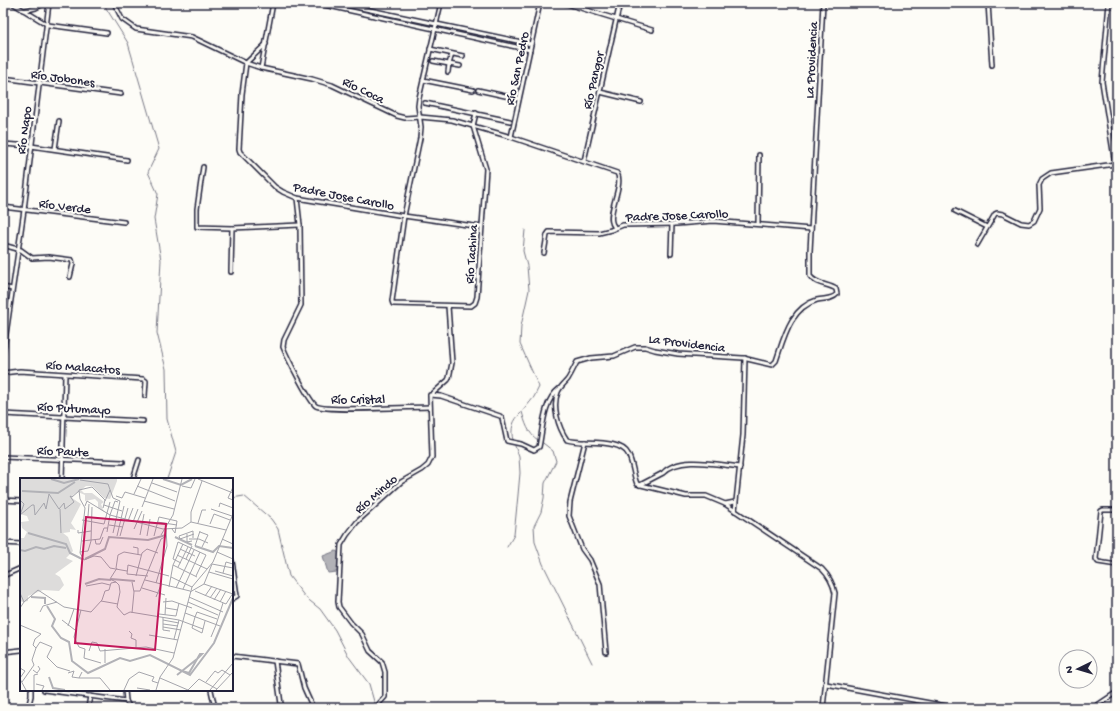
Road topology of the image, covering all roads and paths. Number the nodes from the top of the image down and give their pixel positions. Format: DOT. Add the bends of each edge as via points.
graph roads {
  1 [pos="4,3"];
  2 [pos="12,3"];
  3 [pos="44,3"];
  4 [pos="50,3"];
  5 [pos="114,3"];
  6 [pos="273,3"];
  7 [pos="315,3"];
  8 [pos="337,3"];
  9 [pos="441,3"];
  10 [pos="540,3"];
  11 [pos="564,3"];
  12 [pos="620,3"];
  13 [pos="823,3"];
  14 [pos="988,3"];
  15 [pos="1109,3"];
  16 [pos="3,7"];
  17 [pos="23,10"];
  18 [pos="616,19"];
  19 [pos="48,25"];
  20 [pos="436,25"];
  21 [pos="435,29"];
  22 [pos="652,30"];
  23 [pos="107,33"];
  24 [pos="266,44"];
  25 [pos="531,44"];
  26 [pos="430,49"];
  27 [pos="530,50"];
  28 [pos="452,54"];
  29 [pos="463,56"];
  30 [pos="433,61"];
  31 [pos="246,63"];
  32 [pos="450,64"];
  33 [pos="992,65"];
  34 [pos="460,66"];
  35 [pos="261,68"];
  36 [pos="448,72"];
  37 [pos="3,78"];
  38 [pos="423,80"];
  39 [pos="40,84"];
  40 [pos="473,90"];
  41 [pos="478,90"];
  42 [pos="600,92"];
  43 [pos="121,94"];
  44 [pos="519,99"];
  45 [pos="641,102"];
  46 [pos="425,103"];
  47 [pos="476,113"];
  48 [pos="420,118"];
  49 [pos="59,121"];
  50 [pos="510,121"];
  51 [pos="473,126"];
  52 [pos="511,138"];
  53 [pos="3,144"];
  54 [pos="31,146"];
  55 [pos="55,149"];
  56 [pos="760,155"];
  57 [pos="127,160"];
  58 [pos="584,161"];
  59 [pos="1115,164"];
  60 [pos="203,167"];
  61 [pos="1117,170"];
  62 [pos="297,198"];
  63 [pos="3,207"];
  64 [pos="24,210"];
  65 [pos="955,211"];
  66 [pos="404,216"];
  67 [pos="124,222"];
  68 [pos="672,224"];
  69 [pos="758,224"];
  70 [pos="300,225"];
  71 [pos="481,227"];
  72 [pos="987,227"];
  73 [pos="232,228"];
  74 [pos="615,228"];
  75 [pos="811,229"];
  76 [pos="3,245"];
  77 [pos="977,245"];
  78 [pos="18,249"];
  79 [pos="544,253"];
  80 [pos="671,254"];
  81 [pos="231,272"];
  82 [pos="70,277"];
  83 [pos="3,287"];
  84 [pos="12,289"];
  85 [pos="448,306"];
  86 [pos="5,332"];
  87 [pos="3,355"];
  88 [pos="745,358"];
  89 [pos="3,373"];
  90 [pos="65,375"];
  91 [pos="559,389"];
  92 [pos="430,395"];
  93 [pos="145,396"];
  94 [pos="430,407"];
  95 [pos="3,414"];
  96 [pos="63,417"];
  97 [pos="143,421"];
  98 [pos="585,442"];
  99 [pos="3,457"];
  100 [pos="62,460"];
  101 [pos="139,460"];
  102 [pos="123,462"];
  103 [pos="740,467"];
  104 [pos="62,478"];
  105 [pos="133,478"];
  106 [pos="640,485"];
  107 [pos="3,500"];
  108 [pos="20,501"];
  109 [pos="735,502"];
  110 [pos="725,504"];
  111 [pos="1117,510"];
  112 [pos="735,511"];
  113 [pos="3,543"];
  114 [pos="20,544"];
  115 [pos="1117,565"];
  116 [pos="20,568"];
  117 [pos="233,568"];
  118 [pos="3,576"];
  119 [pos="233,598"];
  120 [pos="20,650"];
  121 [pos="3,652"];
  122 [pos="606,652"];
  123 [pos="233,656"];
  124 [pos="275,661"];
  125 [pos="826,684"];
  126 [pos="31,691"];
  127 [pos="52,691"];
  128 [pos="124,691"];
  129 [pos="211,691"];
  130 [pos="1117,692"];
  131 [pos="90,696"];
  132 [pos="126,701"];
  133 [pos="281,704"];
  134 [pos="28,708"];
  135 [pos="88,708"];
  136 [pos="130,708"];
  137 [pos="215,708"];
  138 [pos="313,708"];
  139 [pos="375,708"];
  140 [pos="823,708"];
  141 [pos="957,708"];
  142 [pos="1093,708"];
  1 -- 16 [label="street"];
  2 -- 17 [label="street"];
  3 -- 17 [label="street"];
  4 -- 19 [label="street, Río Napo"];
  5 -- 31 [label="street, Río Coca" via="122,19 136,28 192,37"];
  6 -- 24 [label="street"];
  7 -- 21 [label="street"];
  8 -- 20 [label="street"];
  9 -- 20 [label="street"];
  10 -- 25 [label="street, Río San Pedro"];
  11 -- 18 [label="street"];
  12 -- 18 [label="street, Río Pangor"];
  13 -- 75 [label="street, La Providencia"];
  14 -- 33 [label="street"];
  15 -- 59 [label="street" via="1102,82"];
  17 -- 19 [label="street"];
  18 -- 22 [label="street"];
  18 -- 42 [label="street, Río Pangor"];
  19 -- 23 [label="street"];
  19 -- 39 [label="street, Río Napo"];
  20 -- 21 [label="street"];
  20 -- 25 [label="street"];
  21 -- 26 [label="street"];
  21 -- 27 [label="street"];
  24 -- 31 [label="street"];
  24 -- 35 [label="street"];
  25 -- 27 [label="street, Río San Pedro"];
  26 -- 28 [label="street"];
  26 -- 38 [label="street"];
  27 -- 44 [label="street, Río San Pedro"];
  28 -- 29 [label="street"];
  28 -- 32 [label="street"];
  30 -- 32 [label="street"];
  31 -- 35 [label="street, Río Coca"];
  31 -- 62 [label="street, Padre Jose Carollo" via="239,151 275,187"];
  32 -- 34 [label="street"];
  32 -- 36 [label="street"];
  35 -- 48 [label="street, Río Coca" via="332,85 397,116"];
  37 -- 39 [label="street, Río Jobones"];
  38 -- 40 [label="street"];
  38 -- 48 [label="street" via="418,106"];
  39 -- 43 [label="street, Río Jobones"];
  39 -- 54 [label="street, Río Napo"];
  41 -- 44 [label="street"];
  42 -- 45 [label="street"];
  42 -- 58 [label="street, Río Pangor"];
  44 -- 52 [label="street, Río San Pedro"];
  46 -- 47 [label="street"];
  47 -- 50 [label="street"];
  47 -- 51 [label="street"];
  48 -- 51 [label="street, Río Coca" via="452,120"];
  48 -- 66 [label="street" via="420,138"];
  49 -- 55 [label="street"];
  51 -- 52 [label="street, Río Coca"];
  51 -- 71 [label="street, Río Tachina" via="486,170"];
  52 -- 58 [label="street, Río Coca"];
  53 -- 54 [label="street"];
  54 -- 55 [label="street"];
  54 -- 64 [label="street, Río Napo"];
  55 -- 57 [label="street"];
  56 -- 69 [label="street"];
  58 -- 74 [label="street, Río Coca" via="618,174 611,219"];
  59 -- 61 [label="street"];
  59 -- 72 [label="street" via="1051,173 1042,179 1039,185 1040,208 1034,221 1029,224 1021,223 997,213"];
  60 -- 73 [label="street" via="197,227"];
  62 -- 66 [label="street, Padre Jose Carollo"];
  62 -- 70 [label="street, Río Cristal"];
  63 -- 64 [label="street, Río Verde"];
  64 -- 67 [label="street, Río Verde"];
  64 -- 78 [label="street, Río Napo"];
  65 -- 72 [label="street"];
  66 -- 71 [label="street, Padre Jose Carollo"];
  66 -- 85 [label="street, Río Tachina" via="392,302 396,306"];
  68 -- 69 [label="street, Padre Jose Carollo" via="721,221"];
  68 -- 74 [label="street, Padre Jose Carollo" via="623,224"];
  68 -- 80 [label="street"];
  69 -- 75 [label="street, Padre Jose Carollo"];
  70 -- 73 [label="street"];
  70 -- 94 [label="street, Río Cristal" via="301,305 283,347 312,403 319,408"];
  71 -- 85 [label="street, Río Tachina" via="475,303 471,306"];
  72 -- 77 [label="street"];
  73 -- 81 [label="street"];
  74 -- 79 [label="street, Padre Jose Carollo" via="599,233 548,233"];
  75 -- 88 [label="street, La Providencia" via="810,276 816,281 831,285 837,294 817,300 799,310 792,318 774,364"];
  76 -- 78 [label="street"];
  78 -- 82 [label="street" via="32,258 72,260"];
  78 -- 84 [label="street, Río Napo"];
  83 -- 84 [label="street"];
  84 -- 86 [label="street, Río Napo"];
  85 -- 92 [label="street" via="452,363 449,378"];
  86 -- 87 [label="street, Río Napo"];
  88 -- 91 [label="street, La Providencia" via="678,354 635,347 614,356 577,362"];
  88 -- 103 [label="street"];
  89 -- 90 [label="street, Río Malacatos" via="20,371"];
  90 -- 93 [label="street, Río Malacatos" via="145,380"];
  90 -- 96 [label="street"];
  91 -- 92 [label="street" via="552,396 542,423 539,447 534,450 507,442 500,416 441,396"];
  91 -- 98 [label="street, La Providencia" via="556,397 556,414 565,438"];
  92 -- 94 [label="street, Río Mindo"];
  94 -- 139 [label="street, Río Mindo" via="431,462 401,482 357,522 341,548 339,607 350,623 362,634 370,651 382,662 385,672 385,697"];
  95 -- 96 [label="street, Río Putumayo"];
  96 -- 97 [label="street, Río Putumayo"];
  96 -- 100 [label="street"];
  98 -- 106 [label="street, La Providencia" via="624,448 628,453 636,482"];
  98 -- 122 [label="street" via="569,516 600,584"];
  99 -- 100 [label="street, Río Paute"];
  100 -- 102 [label="street, Río Paute"];
  100 -- 104 [label="street"];
  101 -- 105 [label="street"];
  103 -- 106 [label="street" via="684,462"];
  103 -- 109 [label="street"];
  106 -- 110 [label="street" via="686,496 706,496"];
  107 -- 108 [label="street"];
  109 -- 110 [label="street"];
  109 -- 112 [label="street"];
  110 -- 112 [label="street"];
  111 -- 115 [label="street" via="1101,512 1096,559 1098,562"];
  112 -- 125 [label="street" via="822,570 831,581 835,593"];
  113 -- 114 [label="street"];
  116 -- 118 [label="street"];
  117 -- 119 [label="street" via="237,596"];
  120 -- 121 [label="street"];
  123 -- 124 [label="street"];
  124 -- 133 [label="street"];
  124 -- 138 [label="street" via="298,664 304,688"];
  125 -- 140 [label="street"];
  125 -- 141 [label="street"];
  126 -- 134 [label="street"];
  127 -- 131 [label="street"];
  128 -- 132 [label="street"];
  129 -- 137 [label="street"];
  130 -- 142 [label="street"];
  131 -- 132 [label="street"];
  131 -- 135 [label="street"];
  132 -- 136 [label="street"];
}
